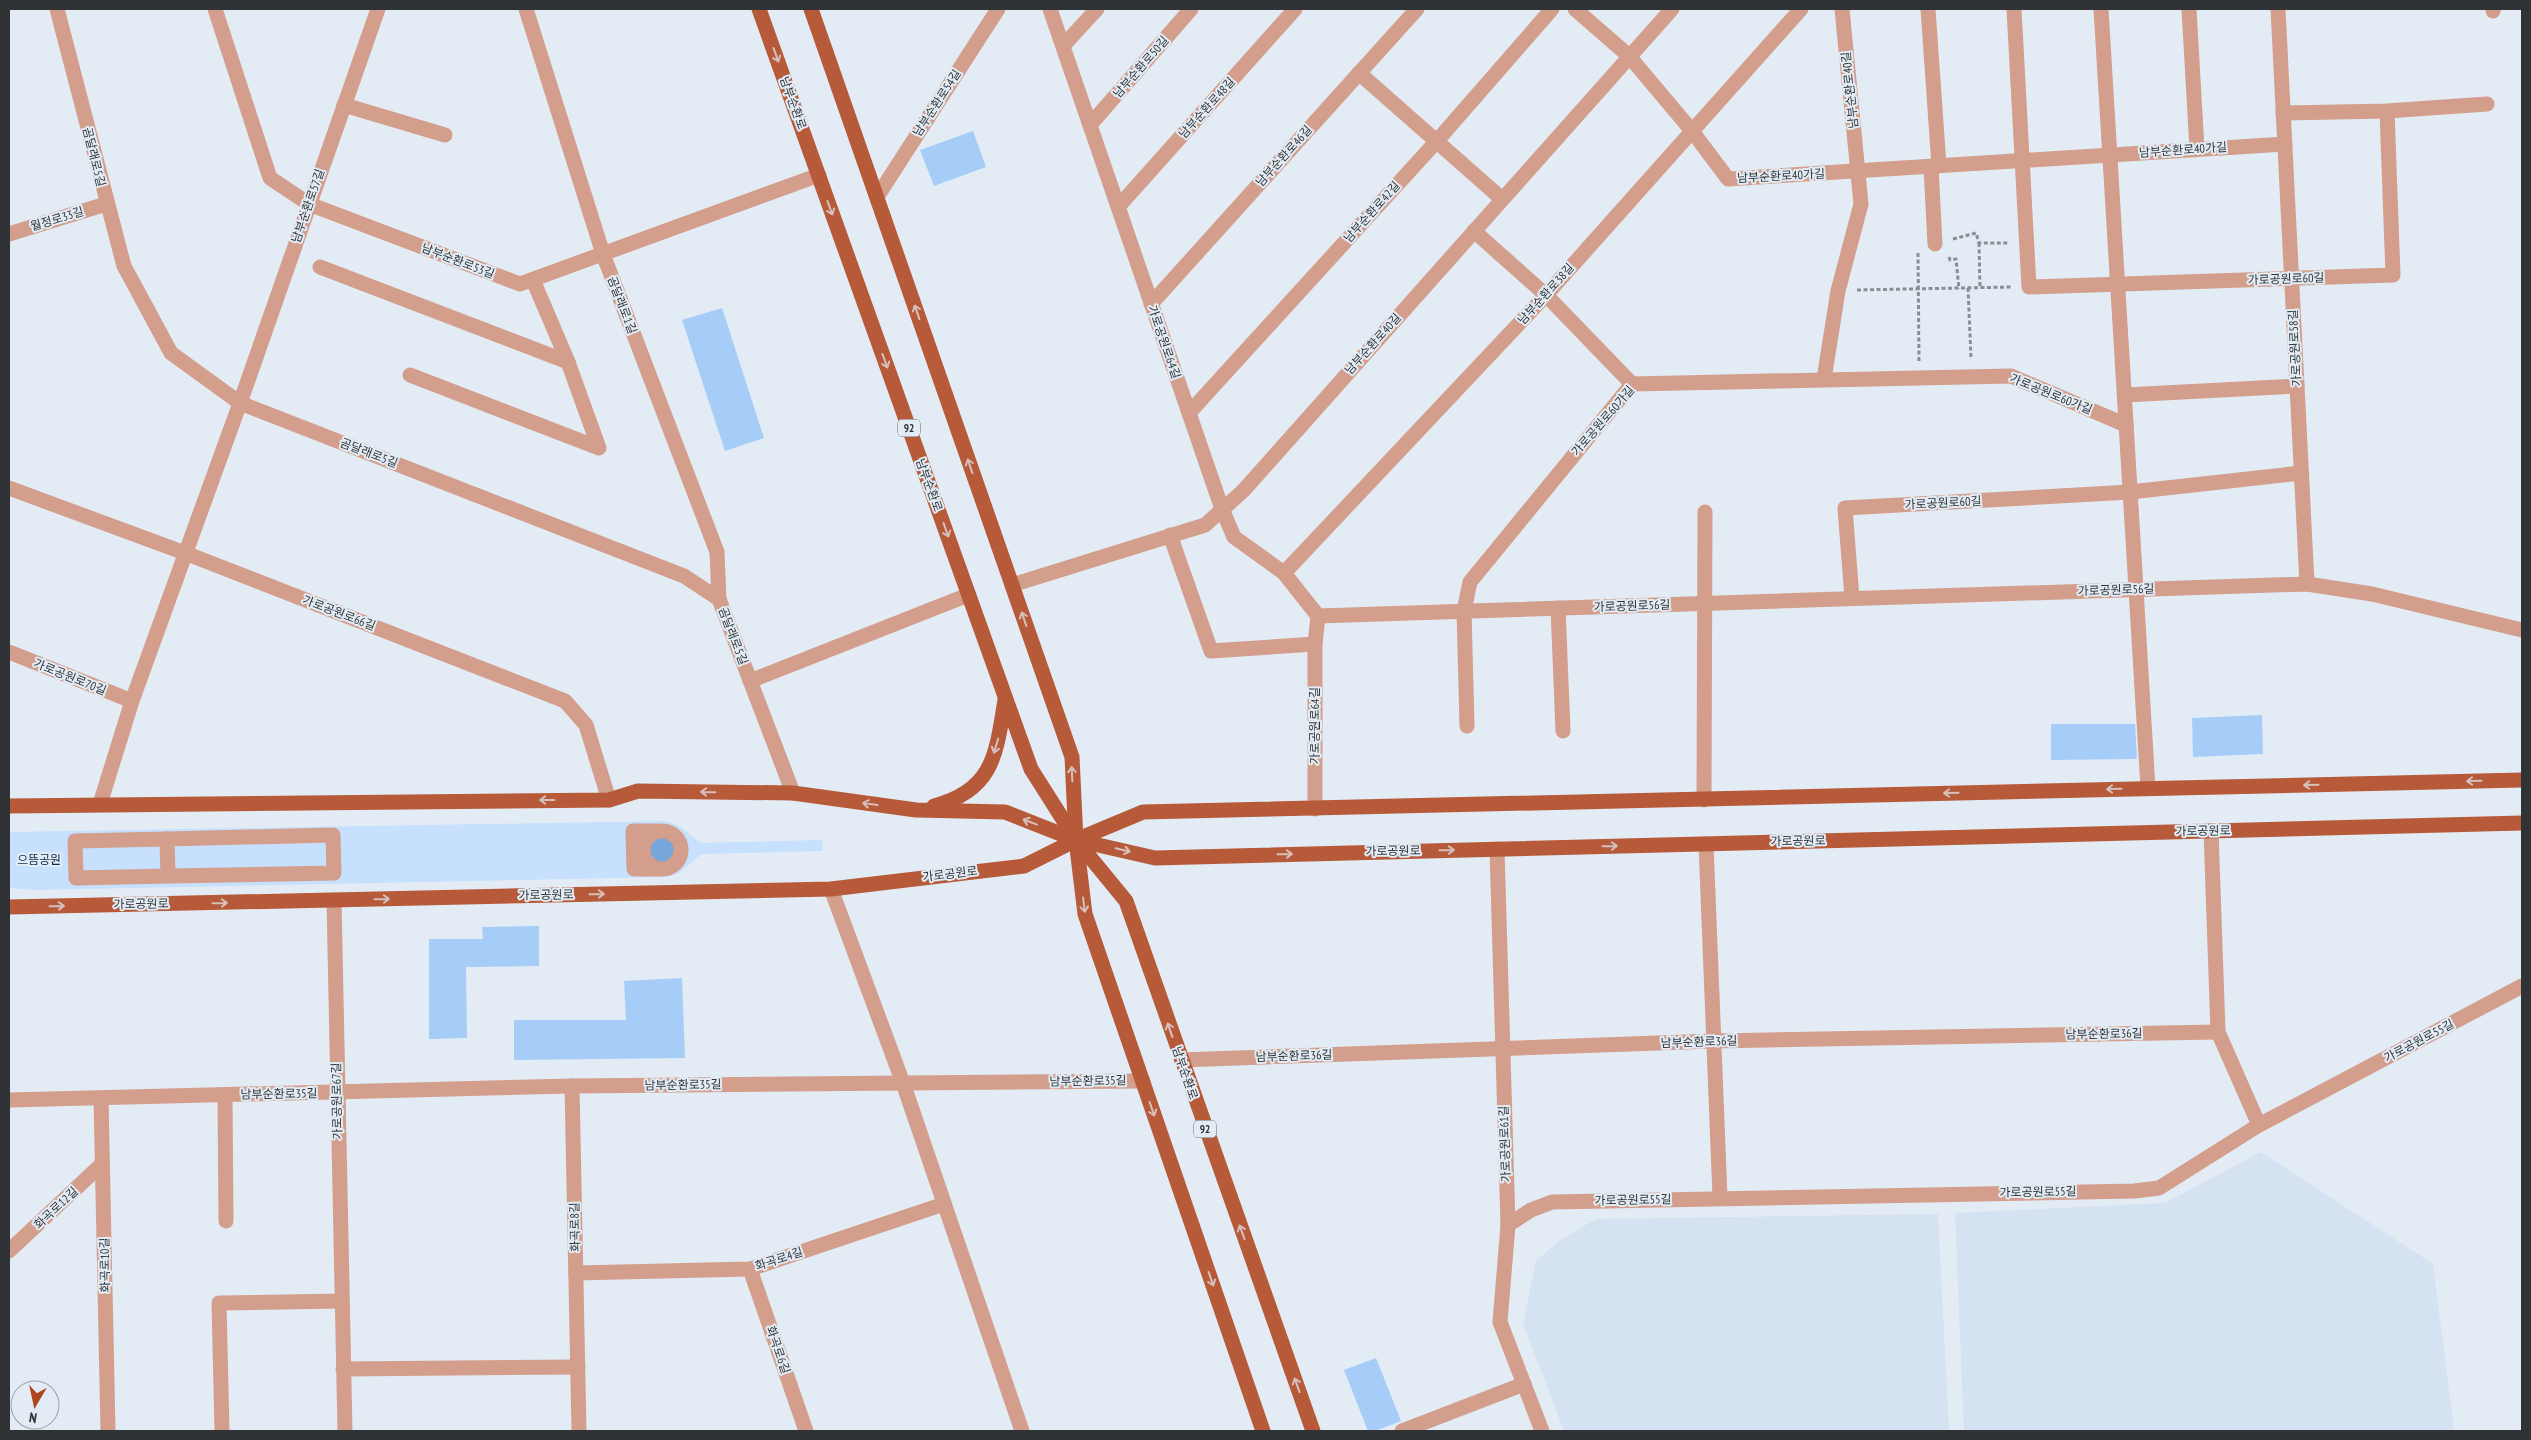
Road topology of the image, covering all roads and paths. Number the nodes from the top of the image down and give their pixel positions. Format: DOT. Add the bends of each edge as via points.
graph roads {
  1 [pos="57,9"];
  2 [pos="215,9"];
  3 [pos="378,9"];
  4 [pos="526,9"];
  5 [pos="759,9"];
  6 [pos="811,9"];
  7 [pos="998,9"];
  8 [pos="1050,9"];
  9 [pos="1097,9"];
  10 [pos="1191,9"];
  11 [pos="1295,9"];
  12 [pos="1416,9"];
  13 [pos="1552,9"];
  14 [pos="1575,9"];
  15 [pos="1672,9"];
  16 [pos="1801,9"];
  17 [pos="1842,9"];
  18 [pos="1928,9"];
  19 [pos="2014,9"];
  20 [pos="2101,9"];
  21 [pos="2189,9"];
  22 [pos="2278,9"];
  23 [pos="1063,46"];
  24 [pos="1629,56"];
  25 [pos="1359,73"];
  26 [pos="2487,104"];
  27 [pos="344,106"];
  28 [pos="2387,111"];
  29 [pos="2284,113"];
  30 [pos="1090,125"];
  31 [pos="1692,131"];
  32 [pos="445,135"];
  33 [pos="1436,142"];
  34 [pos="2285,144"];
  35 [pos="2197,149"];
  36 [pos="2110,155"];
  37 [pos="2022,160"];
  38 [pos="1935,167"];
  39 [pos="1858,171"];
  40 [pos="819,175"];
  41 [pos="876,197"];
  42 [pos="1502,199"];
  43 [pos="106,204"];
  44 [pos="309,204"];
  45 [pos="1118,207"];
  46 [pos="1474,231"];
  47 [pos="9,234"];
  48 [pos="1940,242"];
  49 [pos="1979,243"];
  50 [pos="2027,243"];
  51 [pos="603,254"];
  52 [pos="320,267"];
  53 [pos="2292,278"];
  54 [pos="533,280"];
  55 [pos="2118,284"];
  56 [pos="2029,287"];
  57 [pos="1918,288"];
  58 [pos="1968,288"];
  59 [pos="1980,288"];
  60 [pos="1959,289"];
  61 [pos="1838,291"];
  62 [pos="1546,295"];
  63 [pos="1151,304"];
  64 [pos="568,362"];
  65 [pos="410,375"];
  66 [pos="1971,376"];
  67 [pos="1919,377"];
  68 [pos="1824,379"];
  69 [pos="1632,384"];
  70 [pos="2297,386"];
  71 [pos="2124,396"];
  72 [pos="240,403"];
  73 [pos="1189,414"];
  74 [pos="2126,425"];
  75 [pos="2301,473"];
  76 [pos="9,488"];
  77 [pos="2130,492"];
  78 [pos="1222,509"];
  79 [pos="1705,512"];
  80 [pos="1170,535"];
  81 [pos="185,553"];
  82 [pos="1284,573"];
  83 [pos="2307,584"];
  84 [pos="1012,585"];
  85 [pos="2136,589"];
  86 [pos="968,595"];
  87 [pos="719,598"];
  88 [pos="1852,598"];
  89 [pos="1706,603"];
  90 [pos="1558,608"];
  91 [pos="1464,611"];
  92 [pos="1318,616"];
  93 [pos="2522,630"];
  94 [pos="1314,644"];
  95 [pos="9,652"];
  96 [pos="750,681"];
  97 [pos="1006,698"];
  98 [pos="132,701"];
  99 [pos="1467,726"];
  100 [pos="1563,731"];
  101 [pos="2522,780"];
  102 [pos="2148,788"];
  103 [pos="793,793"];
  104 [pos="608,800"];
  105 [pos="1704,800"];
  106 [pos="100,804"];
  107 [pos="9,806"];
  108 [pos="1315,809"];
  109 [pos="916,810"];
  110 [pos="2522,823"];
  111 [pos="2210,831"];
  112 [pos="167,839"];
  113 [pos="1076,840"];
  114 [pos="1706,844"];
  115 [pos="1496,849"];
  116 [pos="658,869"];
  117 [pos="168,876"];
  118 [pos="831,889"];
  119 [pos="334,900"];
  120 [pos="9,907"];
  121 [pos="2522,986"];
  122 [pos="2218,1032"];
  123 [pos="1714,1041"];
  124 [pos="1502,1048"];
  125 [pos="1180,1060"];
  126 [pos="1143,1081"];
  127 [pos="903,1083"];
  128 [pos="572,1086"];
  129 [pos="337,1093"];
  130 [pos="224,1096"];
  131 [pos="101,1098"];
  132 [pos="9,1100"];
  133 [pos="2260,1125"];
  134 [pos="102,1164"];
  135 [pos="1720,1198"];
  136 [pos="944,1204"];
  137 [pos="226,1221"];
  138 [pos="1508,1225"];
  139 [pos="9,1251"];
  140 [pos="750,1269"];
  141 [pos="576,1273"];
  142 [pos="342,1301"];
  143 [pos="578,1368"];
  144 [pos="343,1369"];
  145 [pos="1524,1384"];
  146 [pos="108,1431"];
  147 [pos="222,1431"];
  148 [pos="344,1431"];
  149 [pos="579,1431"];
  150 [pos="806,1431"];
  151 [pos="1022,1431"];
  152 [pos="1263,1431"];
  153 [pos="1313,1431"];
  154 [pos="1402,1431"];
  155 [pos="1542,1431"];
  1 -- 43 [label="street, 곰달래로5길"];
  2 -- 44 [label="street, 남부순환로53길" via="270,178"];
  3 -- 27 [label="street, 남부순환로57길"];
  4 -- 51 [label="street, 곰달래로1길"];
  5 -- 40 [label="main road, 남부순환로 / 92, one-way"];
  6 -- 41 [label="main road, 남부순환로 / 92"];
  7 -- 41 [label="street, 남부순환로54길"];
  8 -- 23 [label="street, 가로공원로64길"];
  9 -- 23 [label="street"];
  10 -- 30 [label="street, 남부순환로50길"];
  11 -- 45 [label="street, 남부순환로48길"];
  12 -- 25 [label="street, 남부순환로46길"];
  13 -- 33 [label="street, 남부순환로42길"];
  14 -- 24 [label="street, 남부순환로40가길"];
  15 -- 24 [label="street, 남부순환로40길"];
  16 -- 31 [label="street, 남부순환로38길"];
  17 -- 39 [label="street, 남부순환로40길"];
  18 -- 38 [label="street"];
  19 -- 37 [label="street"];
  20 -- 36 [label="street"];
  21 -- 35 [label="street"];
  22 -- 29 [label="street, 가로공원로58길"];
  23 -- 30 [label="street, 가로공원로64길"];
  24 -- 31 [label="street, 남부순환로40가길"];
  24 -- 42 [label="street, 남부순환로40길"];
  25 -- 33 [label="street"];
  25 -- 63 [label="street, 남부순환로46길"];
  26 -- 28 [label="street"];
  27 -- 32 [label="street"];
  27 -- 44 [label="street, 남부순환로57길"];
  28 -- 29 [label="street"];
  28 -- 53 [label="street, 가로공원로60길" via="2394,275"];
  29 -- 34 [label="street, 가로공원로58길"];
  30 -- 45 [label="street, 가로공원로64길"];
  31 -- 39 [label="street, 남부순환로40가길" via="1728,179"];
  31 -- 62 [label="street, 남부순환로38길"];
  33 -- 42 [label="street"];
  33 -- 73 [label="street, 남부순환로42길"];
  34 -- 35 [label="street, 남부순환로40가길"];
  34 -- 53 [label="street, 가로공원로58길"];
  35 -- 36 [label="street, 남부순환로40가길"];
  36 -- 37 [label="street, 남부순환로40가길"];
  36 -- 55 [label="street"];
  37 -- 38 [label="street, 남부순환로40가길"];
  37 -- 50 [label="street"];
  38 -- 39 [label="street, 남부순환로40가길"];
  38 -- 48 [label="street"];
  39 -- 61 [label="street" via="1861,204"];
  40 -- 51 [label="street, 남부순환로53길"];
  40 -- 86 [label="main road, 남부순환로 / 92, one-way"];
  84 -- 41 [label="main road, 남부순환로 / 92, one-way"];
  42 -- 46 [label="street, 남부순환로40길"];
  43 -- 47 [label="street, 월정로33길"];
  43 -- 72 [label="street, 곰달래로5길" via="124,266 171,353"];
  44 -- 54 [label="street, 남부순환로53길" via="520,284"];
  44 -- 72 [label="street, 남부순환로57길"];
  45 -- 63 [label="street, 가로공원로64길"];
  46 -- 62 [label="street"];
  46 -- 78 [label="street, 남부순환로40길" via="1243,491"];
  48 -- 49 [label="path" via="1976,234"];
  48 -- 57 [label="path" via="1918,248"];
  48 -- 60 [label="path" via="1950,260 1956,260"];
  49 -- 50 [label="path"];
  49 -- 59 [label="path"];
  50 -- 56 [label="street"];
  51 -- 54 [label="street, 남부순환로53길"];
  51 -- 87 [label="street, 곰달래로1길" via="717,552"];
  52 -- 64 [label="street"];
  53 -- 55 [label="street, 가로공원로60길"];
  53 -- 70 [label="street, 가로공원로58길"];
  54 -- 64 [label="street"];
  55 -- 56 [label="street, 가로공원로60길"];
  55 -- 71 [label="street"];
  56 -- 59 [label="path"];
  57 -- 60 [label="path"];
  57 -- 61 [label="path"];
  57 -- 67 [label="path"];
  58 -- 59 [label="path"];
  58 -- 60 [label="path"];
  58 -- 66 [label="path"];
  61 -- 68 [label="street"];
  62 -- 69 [label="street"];
  62 -- 82 [label="street, 남부순환로38길"];
  63 -- 73 [label="street, 가로공원로64길"];
  64 -- 65 [label="street" via="599,448"];
  66 -- 67 [label="street, 가로공원로60가길"];
  66 -- 74 [label="street, 가로공원로60가길" via="2011,376"];
  67 -- 68 [label="street, 가로공원로60가길"];
  68 -- 69 [label="street, 가로공원로60가길"];
  69 -- 91 [label="street, 가로공원로60가길" via="1470,582"];
  70 -- 71 [label="street"];
  70 -- 75 [label="street, 가로공원로58길"];
  71 -- 74 [label="street"];
  72 -- 81 [label="street, 남부순환로57길"];
  72 -- 87 [label="street, 곰달래로5길" via="684,576"];
  73 -- 78 [label="street, 가로공원로64길"];
  74 -- 77 [label="street"];
  75 -- 77 [label="street, 가로공원로60길"];
  75 -- 83 [label="street, 가로공원로58길"];
  76 -- 81 [label="street, 가로공원로66길"];
  77 -- 85 [label="street"];
  77 -- 88 [label="street, 가로공원로60길" via="1845,508"];
  78 -- 80 [label="street, 남부순환로40길" via="1205,525"];
  78 -- 82 [label="street, 가로공원로64길" via="1234,537"];
  79 -- 89 [label="street"];
  80 -- 84 [label="street, 남부순환로40길"];
  80 -- 94 [label="street" via="1211,651"];
  81 -- 98 [label="street"];
  81 -- 104 [label="street, 가로공원로66길" via="565,701 586,725"];
  82 -- 92 [label="street, 가로공원로64길"];
  83 -- 85 [label="street, 가로공원로56길"];
  83 -- 93 [label="street, 가로공원로56길" via="2372,594"];
  113 -- 84 [label="main road, 남부순환로 / 92, one-way" via="1072,757"];
  85 -- 88 [label="street, 가로공원로56길"];
  85 -- 102 [label="street"];
  86 -- 96 [label="street"];
  86 -- 97 [label="main road, 남부순환로 / 92"];
  87 -- 96 [label="street, 곰달래로5길"];
  88 -- 89 [label="street, 가로공원로56길"];
  89 -- 90 [label="street, 가로공원로56길"];
  89 -- 105 [label="street"];
  90 -- 91 [label="street, 가로공원로56길"];
  90 -- 100 [label="street"];
  91 -- 92 [label="street, 가로공원로56길"];
  91 -- 99 [label="street"];
  92 -- 94 [label="street, 가로공원로64길"];
  94 -- 108 [label="street, 가로공원로64길"];
  95 -- 98 [label="street, 가로공원로70길"];
  96 -- 103 [label="street, 곰달래로5길"];
  97 -- 109 [label="main road, one-way" via="998,743 989,768 977,785 955,800"];
  97 -- 113 [label="main road, 남부순환로 / 92" via="1031,768"];
  98 -- 106 [label="street"];
  101 -- 102 [label="main road, 가로공원로, one-way"];
  102 -- 105 [label="main road, 가로공원로, one-way"];
  103 -- 104 [label="main road, 가로공원로, one-way" via="638,791"];
  109 -- 103 [label="main road, 가로공원로, one-way"];
  104 -- 106 [label="main road, 가로공원로, one-way"];
  105 -- 108 [label="main road, 가로공원로"];
  106 -- 107 [label="main road, 가로공원로"];
  108 -- 113 [label="main road, 가로공원로" via="1143,812"];
  113 -- 109 [label="main road, 가로공원로, one-way" via="1005,812"];
  110 -- 111 [label="main road, 가로공원로"];
  111 -- 114 [label="main road, 가로공원로"];
  111 -- 122 [label="street"];
  112 -- 117 [label="street"];
  112 -- 117 [label="street" via="75,841 75,850 76,878"];
  112 -- 117 [label="street" via="333,835 334,845 334,873"];
  113 -- 115 [label="main road, 가로공원로, one-way" via="1155,858"];
  113 -- 118 [label="main road, 가로공원로" via="1024,866"];
  125 -- 113 [label="main road, 남부순환로 / 92, one-way" via="1126,901"];
  113 -- 126 [label="main road, 남부순환로 / 92, one-way" via="1085,914"];
  115 -- 114 [label="main road, 가로공원로, one-way"];
  114 -- 123 [label="street"];
  115 -- 124 [label="street, 가로공원로61길"];
  116 -- 116 [label="street" via="647,862 643,849 647,837 658,831 671,832 680,841 682,853 676,864"];
  119 -- 118 [label="main road, 가로공원로, one-way"];
  118 -- 127 [label="street"];
  120 -- 119 [label="main road, 가로공원로, one-way"];
  119 -- 129 [label="street, 가로공원로67길"];
  121 -- 133 [label="street, 가로공원로55길"];
  122 -- 123 [label="street, 남부순환로36길"];
  122 -- 133 [label="street"];
  123 -- 124 [label="street, 남부순환로36길"];
  123 -- 135 [label="street"];
  124 -- 125 [label="street, 남부순환로36길"];
  124 -- 138 [label="street, 가로공원로61길"];
  153 -- 125 [label="main road, 남부순환로 / 92, one-way"];
  126 -- 127 [label="street, 남부순환로35길"];
  126 -- 152 [label="main road, 남부순환로 / 92, one-way"];
  127 -- 128 [label="street, 남부순환로35길"];
  127 -- 136 [label="street"];
  128 -- 129 [label="street, 남부순환로35길"];
  128 -- 141 [label="street, 화곡로8길"];
  129 -- 130 [label="street, 남부순환로35길"];
  129 -- 142 [label="street, 가로공원로67길"];
  130 -- 131 [label="street, 남부순환로35길"];
  130 -- 137 [label="street, 남부순환로35길"];
  131 -- 132 [label="street, 남부순환로35길"];
  131 -- 134 [label="street, 화곡로10길"];
  133 -- 135 [label="street, 가로공원로55길" via="2159,1188"];
  134 -- 139 [label="street, 화곡로12길"];
  134 -- 146 [label="street, 화곡로10길"];
  135 -- 138 [label="street, 가로공원로55길" via="1552,1202 1531,1210"];
  136 -- 140 [label="street, 화곡로4길"];
  136 -- 151 [label="street"];
  138 -- 145 [label="street, 가로공원로61길" via="1500,1322"];
  140 -- 141 [label="street, 화곡로4길"];
  140 -- 150 [label="street, 화곡로6길"];
  141 -- 143 [label="street, 화곡로8길"];
  142 -- 144 [label="street, 가로공원로67길"];
  142 -- 147 [label="street" via="218,1303"];
  143 -- 144 [label="street"];
  143 -- 149 [label="street, 화곡로8길"];
  144 -- 148 [label="street, 가로공원로67길"];
  145 -- 154 [label="street"];
  145 -- 155 [label="street, 가로공원로61길"];
}
